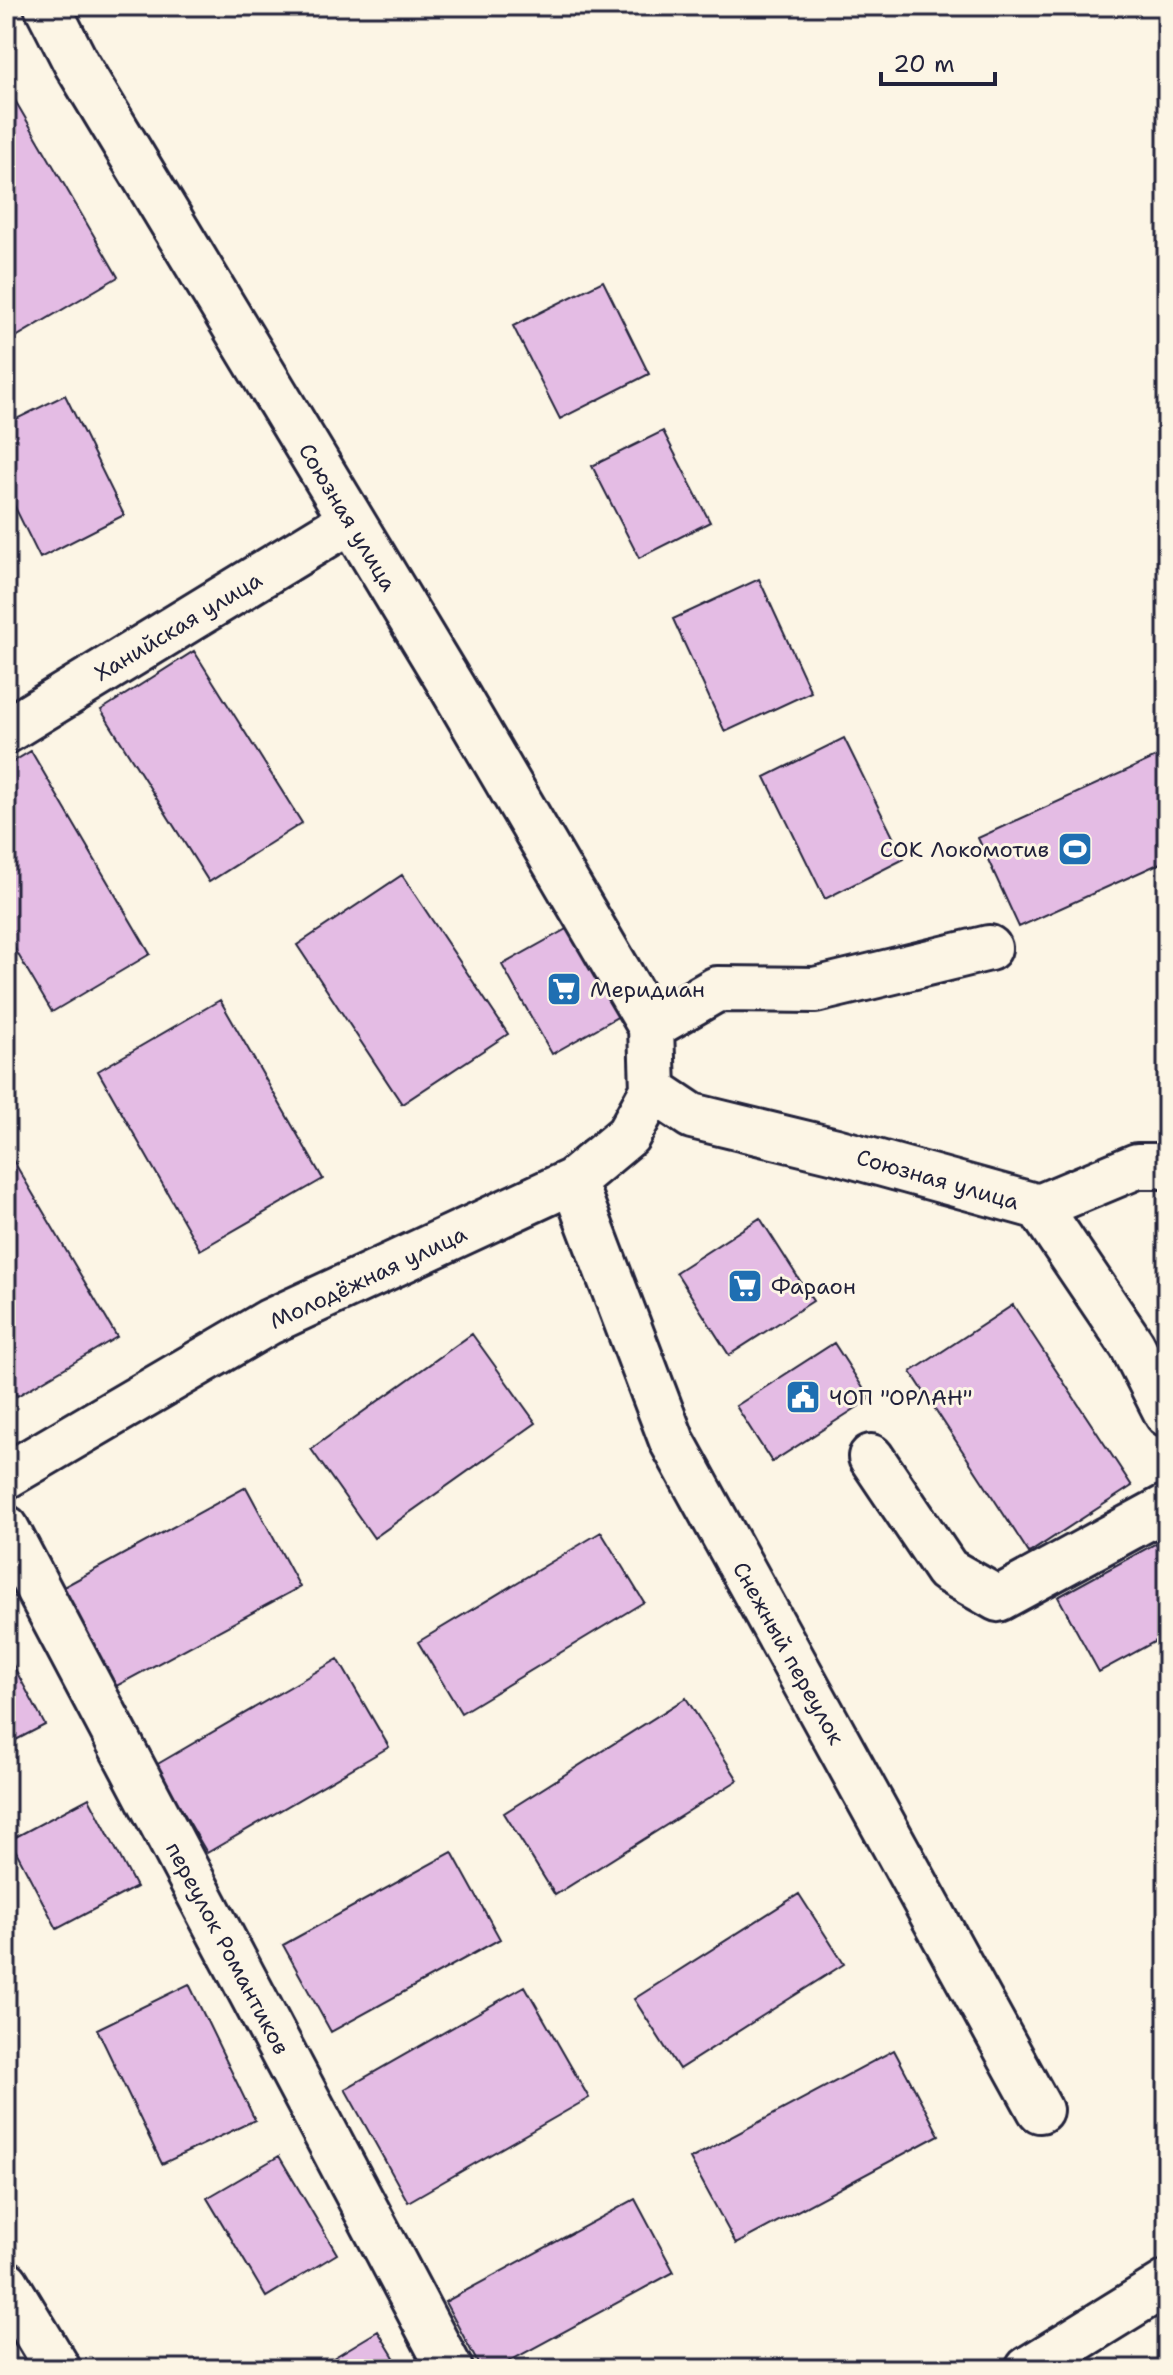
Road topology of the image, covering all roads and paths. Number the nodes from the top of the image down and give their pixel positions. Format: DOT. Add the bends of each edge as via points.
graph roads {
  1 [pos="47,6"];
  2 [pos="350,521"];
  3 [pos="6,731"];
  4 [pos="989,948"];
  5 [pos="651,1027"];
  6 [pos="653,1090"];
  7 [pos="1167,1166"];
  8 [pos="573,1181"];
  9 [pos="1039,1207"];
  10 [pos="1167,1414"];
  11 [pos="871,1457"];
  12 [pos="6,1476"];
  13 [pos="1167,1507"];
  14 [pos="6,1528"];
  15 [pos="1040,2110"];
  16 [pos="6,2283"];
  17 [pos="1167,2283"];
  18 [pos="58,2369"];
  19 [pos="450,2369"];
  20 [pos="1028,2369"];
  1 -- 2 [label="street, Союзная улица" via="84,77"];
  2 -- 3 [label="street, Ханийская улица"];
  2 -- 5 [label="street, Союзная улица"];
  4 -- 5 [label="street" via="815,990 717,989"];
  5 -- 6 [label="street"];
  6 -- 8 [label="street, Молодёжная улица" via="628,1135"];
  6 -- 9 [label="street, Союзная улица" via="692,1116"];
  7 -- 9 [label="street" via="1137,1166"];
  8 -- 12 [label="street, Молодёжная улица" via="269,1322"];
  8 -- 15 [label="street, Снежный переулок" via="672,1441"];
  9 -- 10 [label="street, Союзная улица" via="1132,1345"];
  11 -- 13 [label="street" via="947,1570 998,1599"];
  14 -- 19 [label="street, переулок Романтиков"];
  16 -- 18 [label="street"];
  17 -- 20 [label="street"];
}
